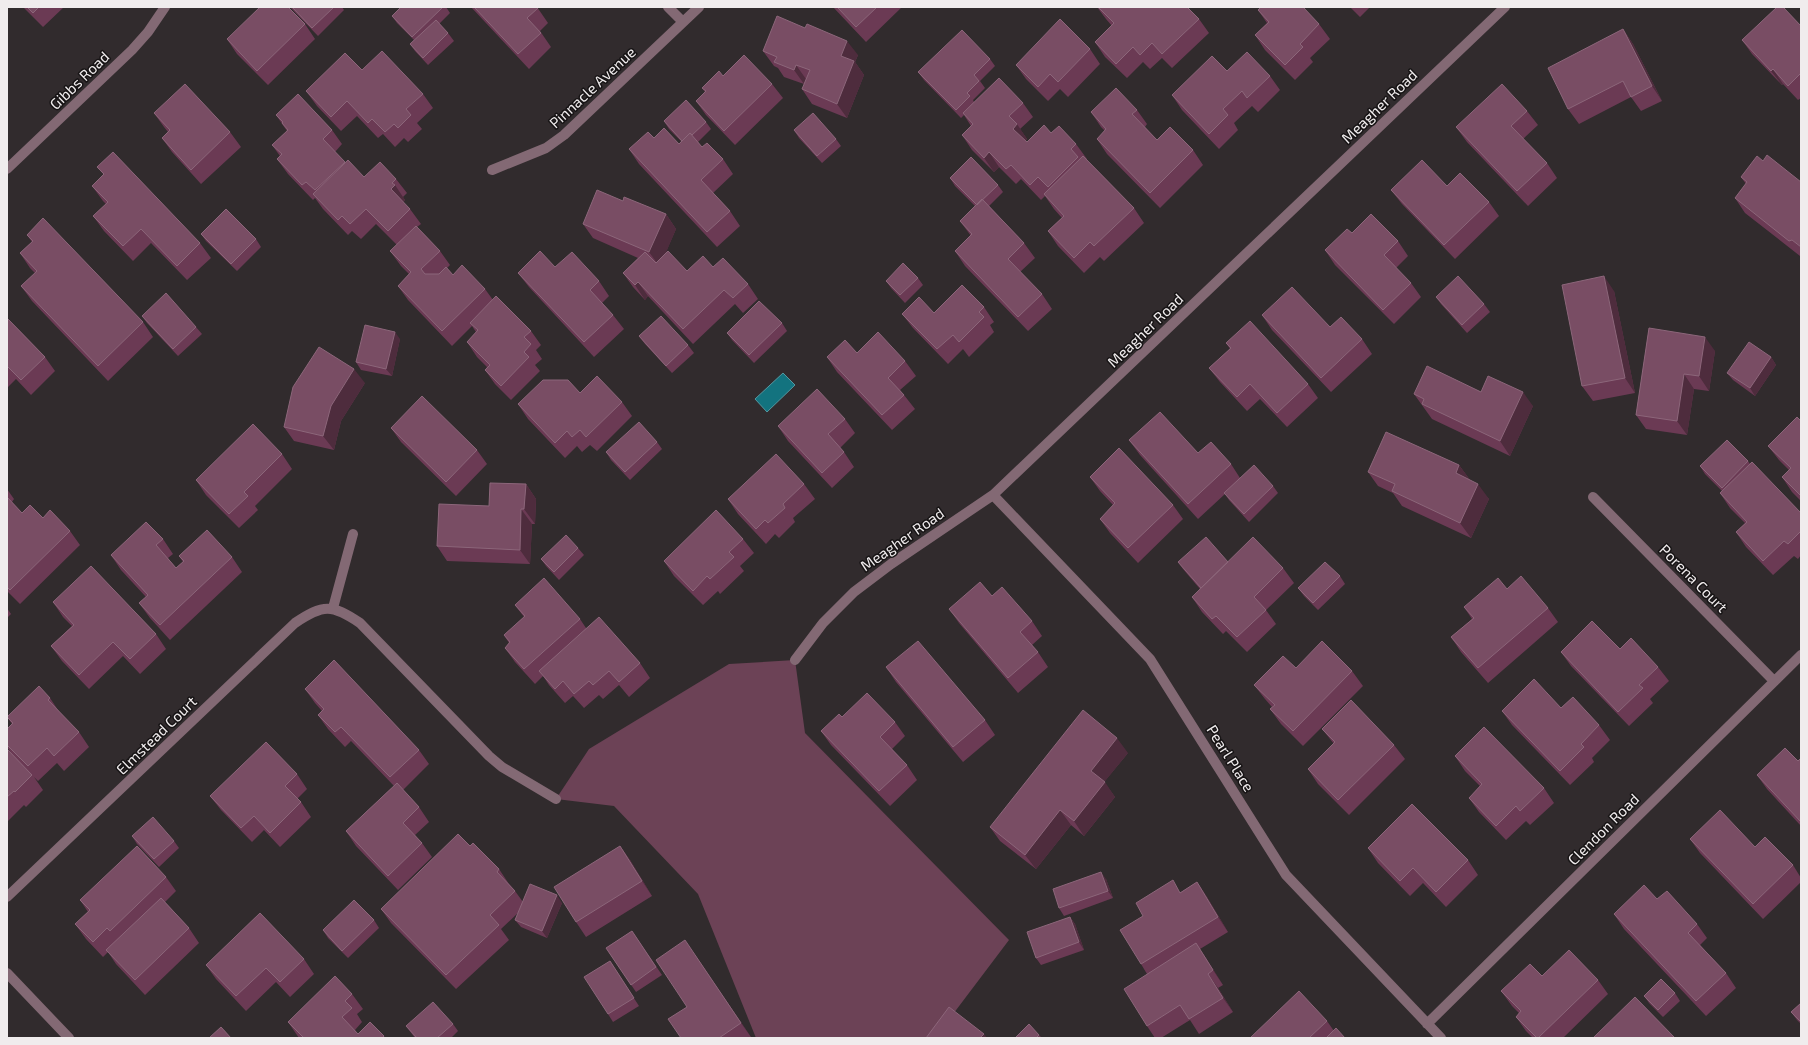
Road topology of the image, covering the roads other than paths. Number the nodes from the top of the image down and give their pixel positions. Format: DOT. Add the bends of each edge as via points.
graph roads {
  1 [pos="165,7"];
  2 [pos="668,7"];
  3 [pos="699,7"];
  4 [pos="1505,7"];
  5 [pos="683,22"];
  6 [pos="7,169"];
  7 [pos="492,170"];
  8 [pos="993,495"];
  9 [pos="1592,497"];
  10 [pos="353,534"];
  11 [pos="333,608"];
  12 [pos="1801,655"];
  13 [pos="795,660"];
  14 [pos="1774,681"];
  15 [pos="556,799"];
  16 [pos="7,897"];
  17 [pos="7,973"];
  18 [pos="1427,1024"];
  19 [pos="69,1038"];
  20 [pos="1441,1038"];
  1 -- 6 [label="street, Gibbs Road" via="132,50"];
  2 -- 5 [label="street"];
  3 -- 5 [label="street, Pinnacle Avenue"];
  4 -- 8 [label="street, Meagher Road"];
  5 -- 7 [label="street, Pinnacle Avenue" via="564,135 546,148"];
  8 -- 13 [label="street, Meagher Road" via="854,592 823,623"];
  8 -- 18 [label="street, Pearl Place" via="1150,659 1286,875"];
  9 -- 14 [label="street, Porena Court"];
  10 -- 11 [label="street"];
  11 -- 15 [label="street" via="360,623 489,756 502,767"];
  11 -- 16 [label="street, Elmstead Court" via="309,613 295,623"];
  12 -- 14 [label="street, Clendon Road"];
  14 -- 18 [label="street, Clendon Road"];
  17 -- 19 [label="street"];
  18 -- 20 [label="street, Pearl Place"];
}
